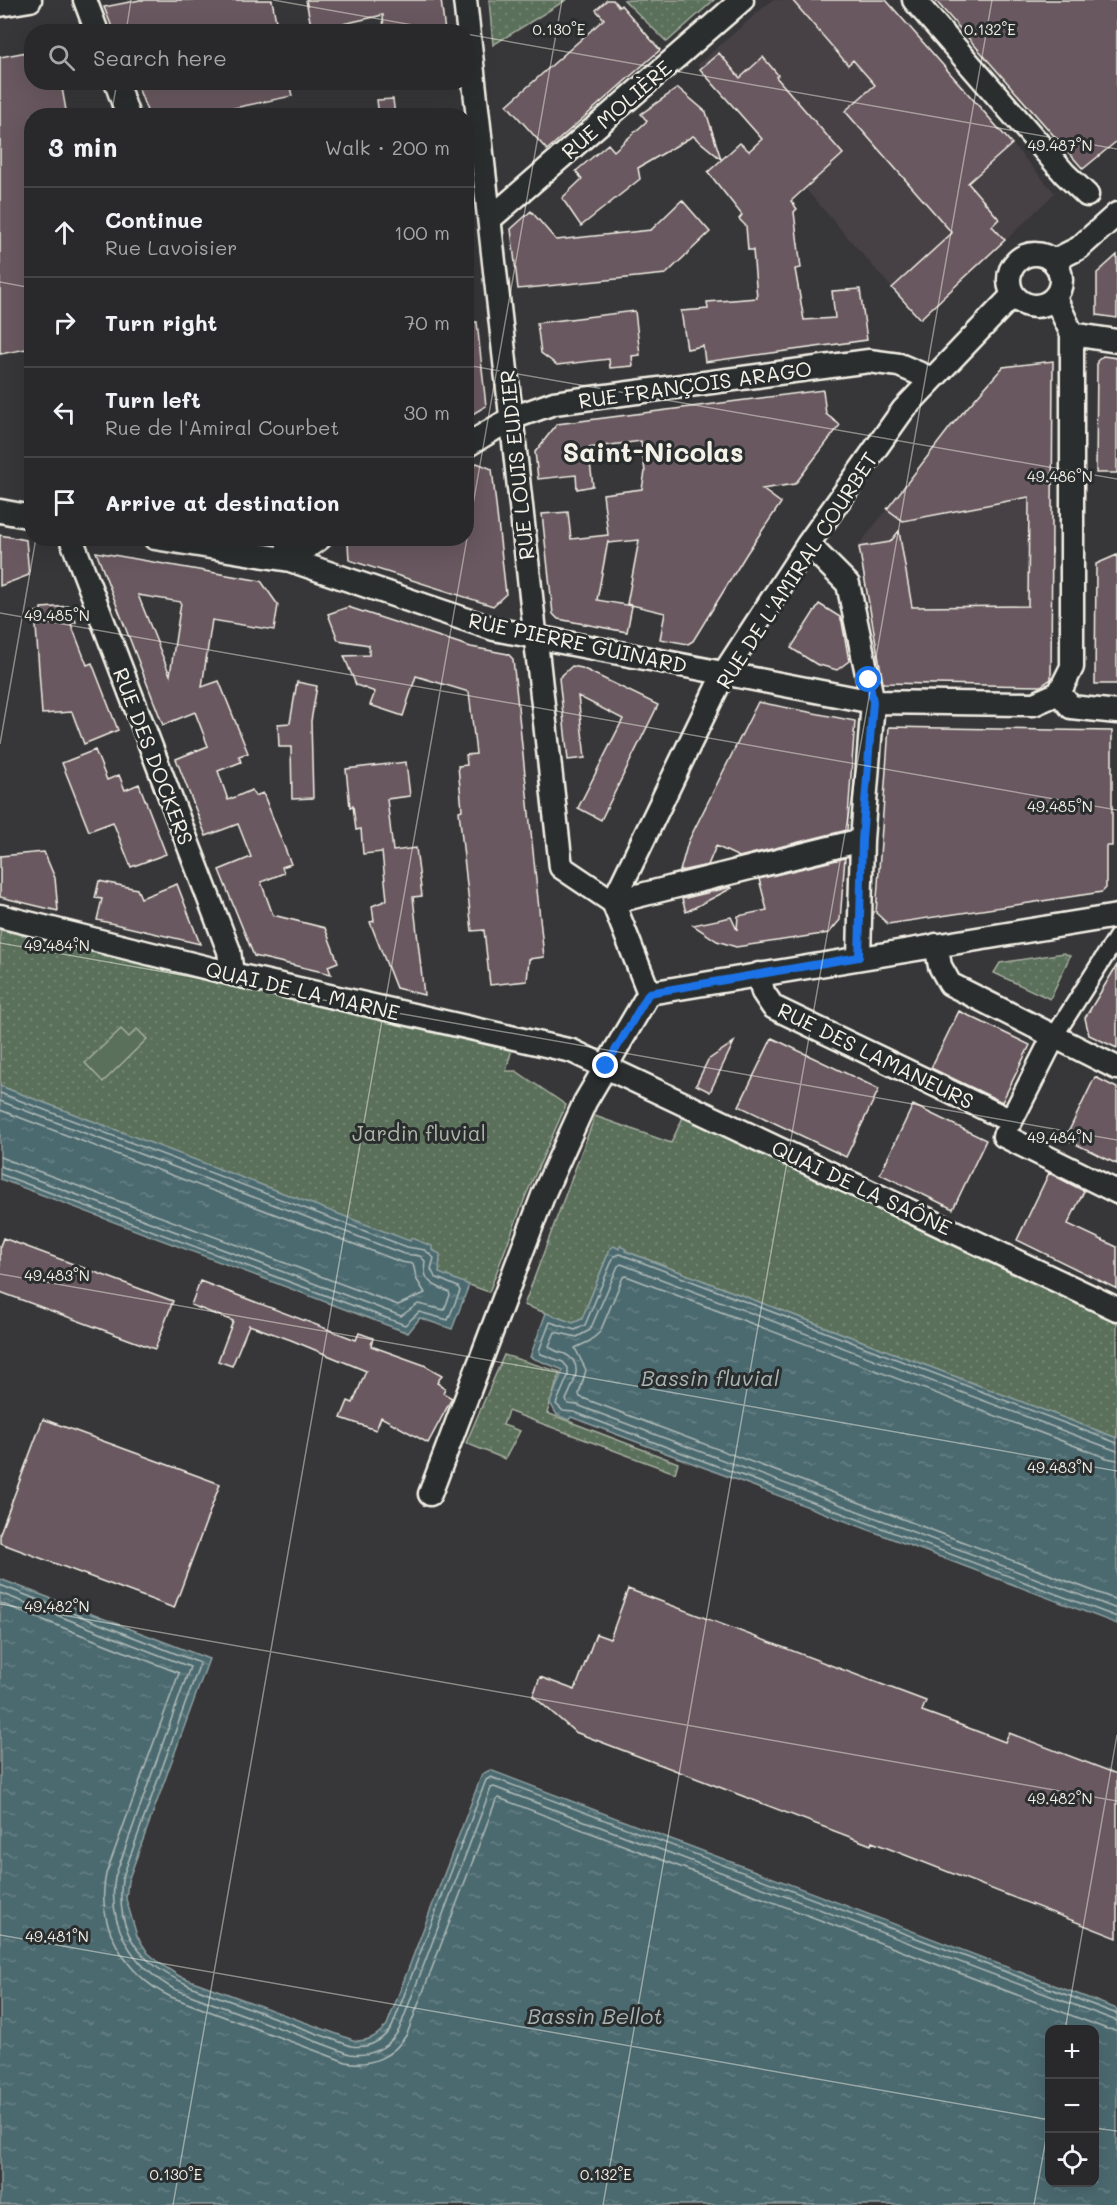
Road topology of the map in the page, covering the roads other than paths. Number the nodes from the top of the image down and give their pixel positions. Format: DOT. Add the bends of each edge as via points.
graph roads {
  1 [pos="30,0"];
  2 [pos="85,0"];
  3 [pos="465,0"];
  4 [pos="742,0"];
  5 [pos="914,0"];
  6 [pos="0,5"];
  7 [pos="94,24"];
  8 [pos="468,24"];
  9 [pos="474,79"];
  10 [pos="119,90"];
  11 [pos="126,108"];
  12 [pos="1087,195"];
  13 [pos="1117,214"];
  14 [pos="490,219"];
  15 [pos="1053,261"];
  16 [pos="1013,296"];
  17 [pos="1054,298"];
  18 [pos="1072,334"];
  19 [pos="1117,341"];
  20 [pos="932,379"];
  21 [pos="512,418"];
  22 [pos="474,441"];
  23 [pos="0,512"];
  24 [pos="24,516"];
  25 [pos="808,544"];
  26 [pos="74,546"];
  27 [pos="252,546"];
  28 [pos="288,549"];
  29 [pos="536,636"];
  30 [pos="724,673"];
  31 [pos="1059,693"];
  32 [pos="873,702"];
  33 [pos="1117,712"];
  34 [pos="862,840"];
  35 [pos="613,902"];
  36 [pos="0,916"];
  37 [pos="1117,916"];
  38 [pos="1117,937"];
  39 [pos="936,945"];
  40 [pos="859,957"];
  41 [pos="232,974"];
  42 [pos="761,983"];
  43 [pos="649,993"];
  44 [pos="1053,1038"];
  45 [pos="606,1066"];
  46 [pos="1117,1068"];
  47 [pos="1008,1129"];
  48 [pos="1117,1192"];
  49 [pos="1117,1310"];
  50 [pos="430,1494"];
  1 -- 6 [label="street"];
  2 -- 7 [label="street"];
  3 -- 8 [label="street, RUE LOUIS EUDIER"];
  4 -- 14 [label="street, RUE MOLIÈRE"];
  5 -- 12 [label="street"];
  9 -- 14 [label="street, RUE LOUIS EUDIER"];
  10 -- 11 [label="street"];
  13 -- 15 [label="street" via="1079,248"];
  14 -- 21 [label="street, RUE LOUIS EUDIER"];
  15 -- 16 [label="street" via="1034,254 1020,258 1009,276"];
  15 -- 17 [label="street" via="1061,279"];
  16 -- 17 [label="street" via="1034,306"];
  16 -- 20 [label="street, RUE DE L'AMIRAL COURBET"];
  17 -- 18 [label="street"];
  18 -- 19 [label="street"];
  18 -- 31 [label="street" via="1072,667"];
  20 -- 21 [label="street, RUE FRANÇOIS ARAGO" via="899,365 869,361 554,404"];
  20 -- 25 [label="street, RUE DE L'AMIRAL COURBET" via="903,410"];
  21 -- 22 [label="street, RUE FRANÇOIS ARAGO"];
  21 -- 29 [label="street, RUE LOUIS EUDIER"];
  23 -- 24 [label="street"];
  25 -- 30 [label="street, RUE DE L'AMIRAL COURBET"];
  25 -- 32 [label="street" via="848,584"];
  26 -- 41 [label="street, RUE DES DOCKERS" via="229,951"];
  27 -- 28 [label="street, RUE PIERRE GUINARD"];
  28 -- 29 [label="street, RUE PIERRE GUINARD" via="494,629"];
  29 -- 30 [label="street, RUE PIERRE GUINARD"];
  29 -- 35 [label="street, RUE LOUIS EUDIER" via="561,867"];
  30 -- 32 [label="street, RUE PIERRE GUINARD"];
  30 -- 35 [label="street, RUE DE L'AMIRAL COURBET"];
  31 -- 32 [label="street, RUE PIERRE GUINARD" via="1034,704"];
  31 -- 33 [label="street" via="1071,707"];
  32 -- 34 [label="street"];
  34 -- 35 [label="street"];
  34 -- 40 [label="street"];
  35 -- 43 [label="street"];
  36 -- 41 [label="street, QUAI DE LA MARNE"];
  37 -- 39 [label="street"];
  38 -- 44 [label="street"];
  39 -- 40 [label="street"];
  39 -- 44 [label="street" via="940,966 950,984"];
  40 -- 42 [label="street"];
  41 -- 45 [label="street, QUAI DE LA MARNE" via="572,1051"];
  42 -- 43 [label="street"];
  42 -- 47 [label="street, RUE DES LAMANEURS" via="773,1007"];
  43 -- 45 [label="street"];
  44 -- 46 [label="street"];
  44 -- 47 [label="street"];
  45 -- 49 [label="street, QUAI DE LA SAÔNE"];
  45 -- 50 [label="street" via="585,1102 544,1194"];
  47 -- 48 [label="street, RUE DES LAMANEURS"];
}
